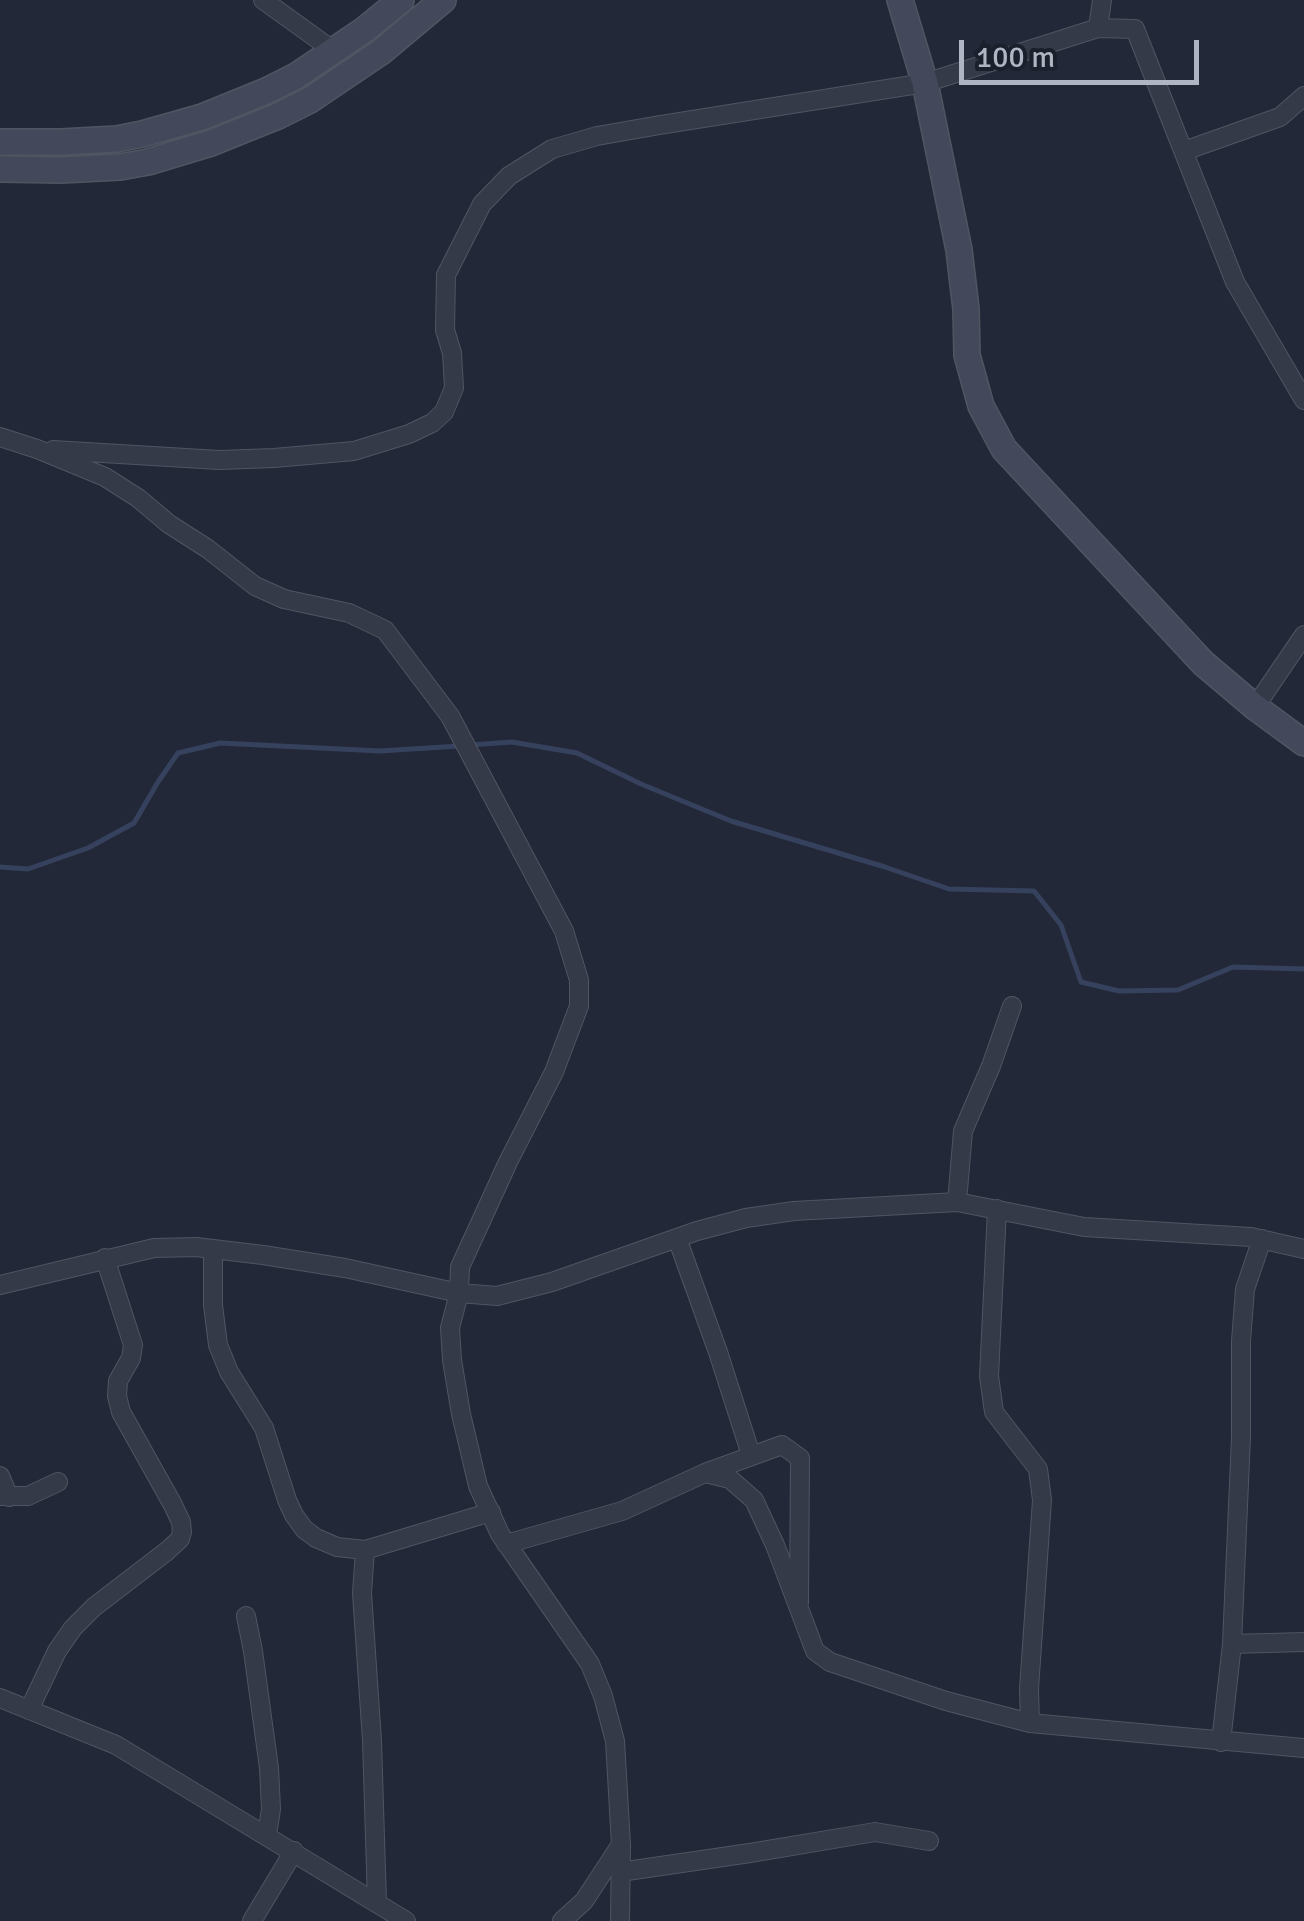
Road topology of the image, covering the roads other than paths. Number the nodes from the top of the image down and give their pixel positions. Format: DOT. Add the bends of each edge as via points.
graph roads {
  1 [pos="262,0"];
  2 [pos="401,0"];
  3 [pos="442,0"];
  4 [pos="900,0"];
  5 [pos="1102,0"];
  6 [pos="1098,28"];
  7 [pos="334,51"];
  8 [pos="924,82"];
  9 [pos="1304,96"];
  10 [pos="0,142"];
  11 [pos="1184,151"];
  12 [pos="0,169"];
  13 [pos="1304,400"];
  14 [pos="0,436"];
  15 [pos="37,449"];
  16 [pos="1304,635"];
  17 [pos="1255,707"];
  18 [pos="1304,743"];
  19 [pos="1012,1006"];
  20 [pos="956,1202"];
  21 [pos="997,1208"];
  22 [pos="677,1238"];
  23 [pos="1262,1239"];
  24 [pos="214,1249"];
  25 [pos="1304,1249"];
  26 [pos="104,1258"];
  27 [pos="0,1285"];
  28 [pos="459,1293"];
  29 [pos="751,1455"];
  30 [pos="705,1473"];
  31 [pos="0,1476"];
  32 [pos="58,1482"];
  33 [pos="5,1497"];
  34 [pos="490,1512"];
  35 [pos="506,1544"];
  36 [pos="365,1550"];
  37 [pos="798,1611"];
  38 [pos="246,1616"];
  39 [pos="1304,1642"];
  40 [pos="1232,1644"];
  41 [pos="0,1698"];
  42 [pos="29,1710"];
  43 [pos="1030,1723"];
  44 [pos="1221,1742"];
  45 [pos="1304,1748"];
  46 [pos="267,1835"];
  47 [pos="929,1842"];
  48 [pos="620,1845"];
  49 [pos="294,1851"];
  50 [pos="620,1872"];
  51 [pos="377,1903"];
  52 [pos="252,1921"];
  53 [pos="406,1921"];
  54 [pos="562,1921"];
  55 [pos="620,1921"];
  1 -- 7 [label="street"];
  2 -- 7 [label="street"];
  3 -- 12 [label="street" via="310,100 211,144 120,166"];
  4 -- 8 [label="street"];
  5 -- 6 [label="street"];
  6 -- 8 [label="street"];
  6 -- 11 [label="street" via="1135,29"];
  7 -- 10 [label="street" via="233,106 142,134"];
  8 -- 15 [label="street" via="597,136 552,148 509,176 482,204 446,275 454,388 444,412 409,434 340,453 238,459"];
  8 -- 17 [label="street" via="959,250 967,355 981,406 1004,449 1204,663"];
  9 -- 11 [label="street" via="1280,116"];
  11 -- 13 [label="street" via="1236,282"];
  14 -- 15 [label="street"];
  15 -- 28 [label="street" via="105,477 255,586 385,630 450,716 564,931 580,1006 460,1267"];
  16 -- 17 [label="street"];
  17 -- 18 [label="street"];
  19 -- 20 [label="street" via="963,1131"];
  20 -- 21 [label="street"];
  20 -- 22 [label="street" via="794,1211"];
  21 -- 23 [label="street" via="1084,1227"];
  21 -- 43 [label="street" via="989,1376 994,1412 1038,1469 1042,1500"];
  22 -- 28 [label="street" via="534,1287 497,1296"];
  22 -- 29 [label="street"];
  23 -- 25 [label="street"];
  23 -- 40 [label="street" via="1244,1289"];
  24 -- 26 [label="street" via="154,1248"];
  24 -- 28 [label="street"];
  24 -- 36 [label="street" via="218,1346 264,1428 294,1515 316,1538"];
  26 -- 27 [label="street"];
  26 -- 42 [label="street" via="133,1345 118,1381 118,1404 182,1532 74,1628"];
  28 -- 34 [label="street" via="450,1328 452,1360 478,1486"];
  29 -- 30 [label="street"];
  29 -- 37 [label="street" via="782,1445 800,1458"];
  30 -- 35 [label="street" via="622,1510"];
  30 -- 37 [label="street" via="730,1479 754,1500"];
  31 -- 33 [label="street"];
  32 -- 33 [label="street" via="28,1496"];
  34 -- 35 [label="street"];
  34 -- 36 [label="street"];
  35 -- 48 [label="street" via="590,1664 603,1696 616,1741"];
  36 -- 51 [label="street"];
  37 -- 43 [label="street" via="815,1651 830,1662"];
  38 -- 46 [label="street" via="271,1789"];
  39 -- 40 [label="street"];
  40 -- 44 [label="street"];
  41 -- 42 [label="street"];
  42 -- 46 [label="street" via="116,1746"];
  43 -- 44 [label="street"];
  44 -- 45 [label="street"];
  46 -- 49 [label="street"];
  47 -- 50 [label="street" via="874,1832"];
  48 -- 50 [label="street"];
  48 -- 54 [label="street" via="584,1901"];
  49 -- 51 [label="street"];
  49 -- 52 [label="street"];
  50 -- 55 [label="street"];
  51 -- 53 [label="street"];
}
